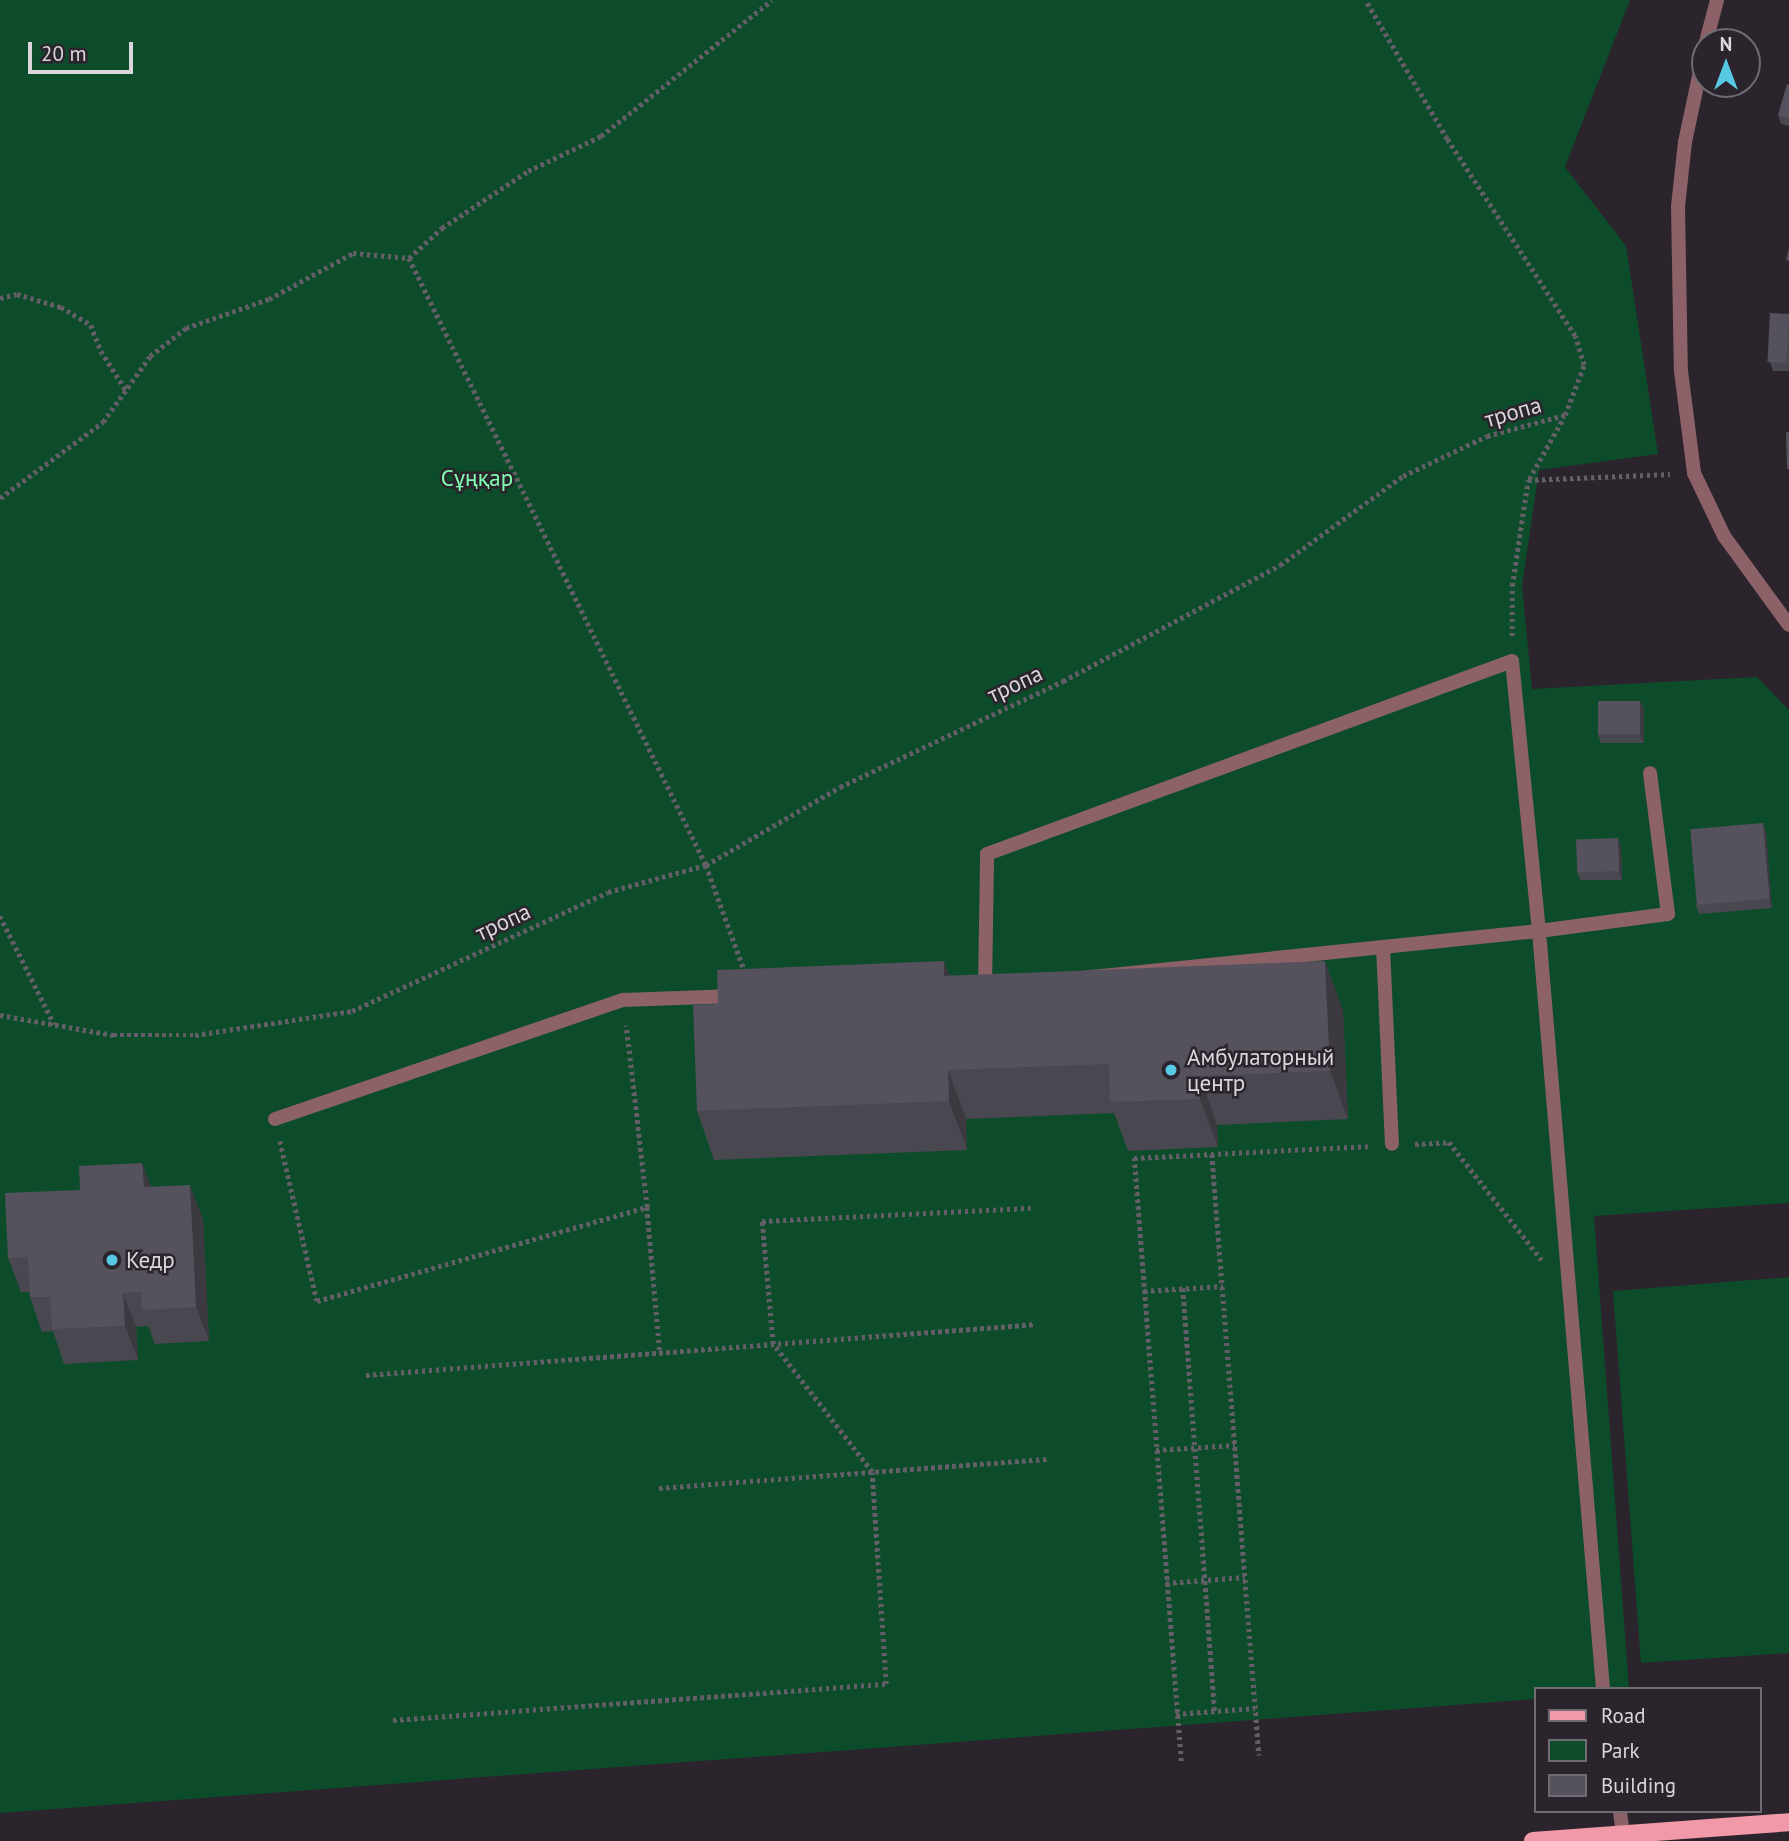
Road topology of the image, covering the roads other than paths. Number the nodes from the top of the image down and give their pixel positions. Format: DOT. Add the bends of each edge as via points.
graph roads {
  1 [pos="1717,0"];
  2 [pos="1710,28"];
  3 [pos="1694,98"];
  4 [pos="1789,625"];
  5 [pos="1650,773"];
  6 [pos="1539,931"];
  7 [pos="1383,947"];
  8 [pos="754,996"];
  9 [pos="275,1119"];
  10 [pos="1392,1144"];
  11 [pos="1603,1687"];
  12 [pos="1620,1813"];
  13 [pos="1789,1822"];
  14 [pos="1623,1835"];
  15 [pos="1533,1841"];
  1 -- 2 [label="street"];
  3 -- 4 [label="street" via="1678,206 1681,371 1695,473 1724,536"];
  5 -- 6 [label="street" via="1668,914"];
  6 -- 7 [label="street"];
  6 -- 7 [label="street" via="1512,661 987,854 978,988"];
  6 -- 11 [label="street"];
  7 -- 10 [label="street"];
  8 -- 9 [label="street" via="623,1000"];
  12 -- 14 [label="street"];
  13 -- 14 [label="main road"];
  14 -- 15 [label="main road"];
}
